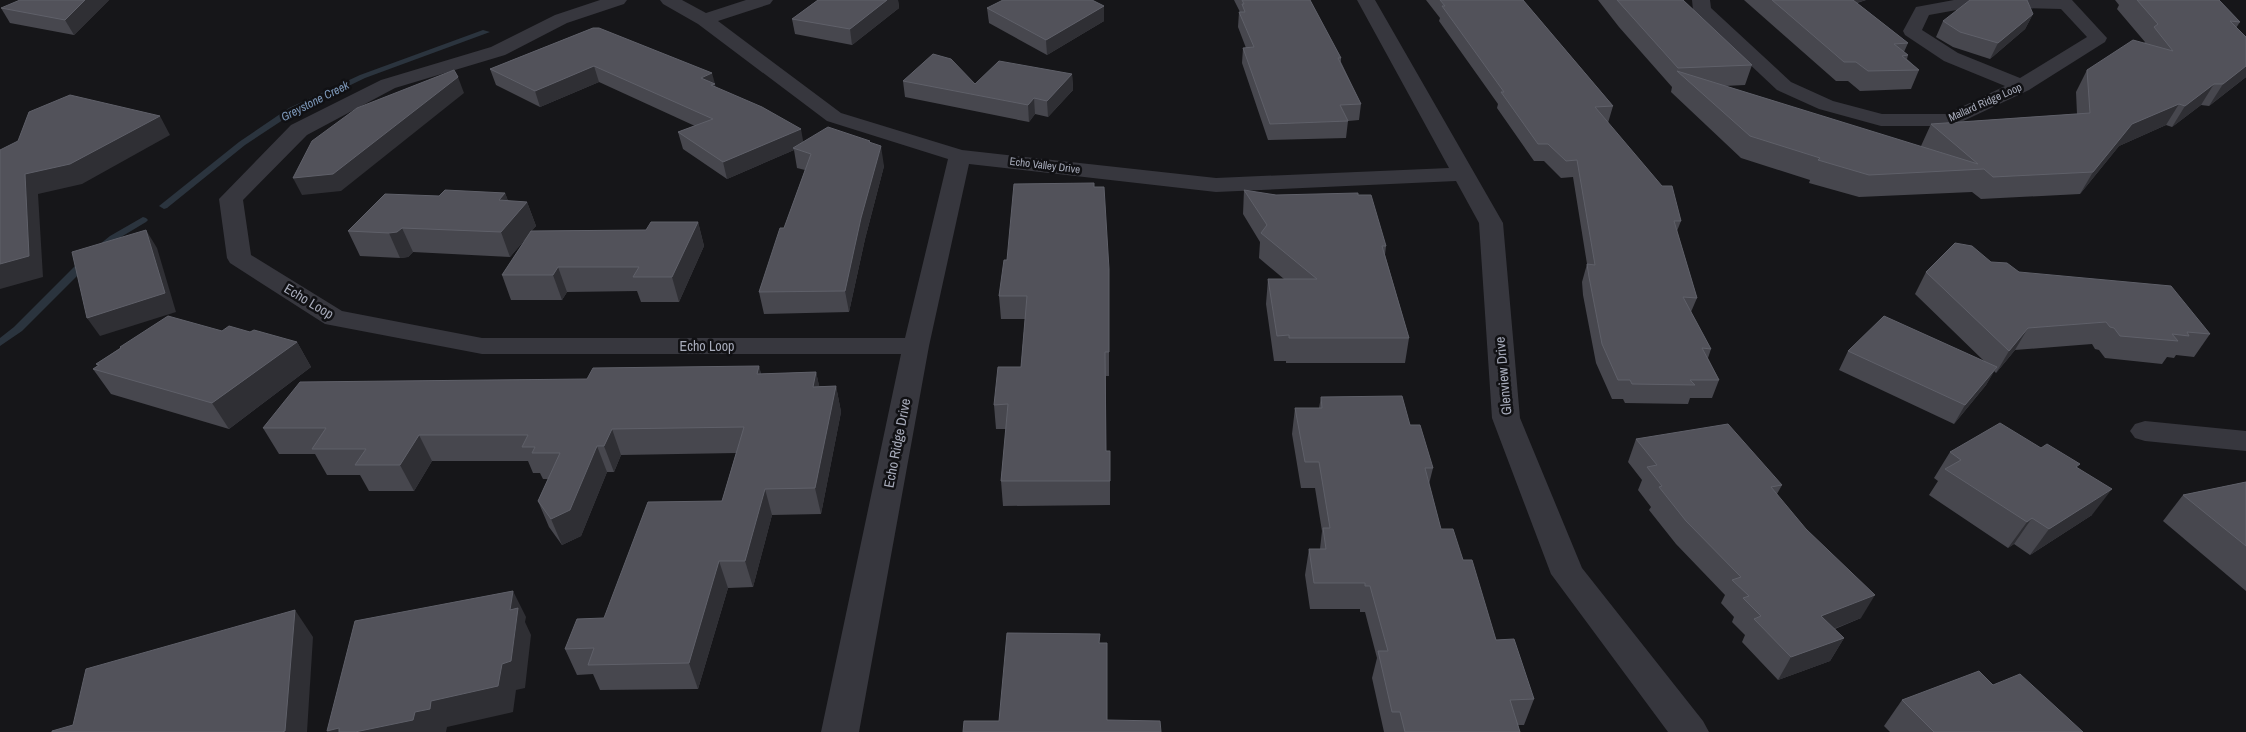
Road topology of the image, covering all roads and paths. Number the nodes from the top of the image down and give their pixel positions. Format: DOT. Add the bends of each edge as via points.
graph roads {
  1 [pos="618,0"];
  2 [pos="669,0"];
  3 [pos="764,0"];
  4 [pos="1366,0"];
  5 [pos="1701,0"];
  6 [pos="2063,2"];
  7 [pos="704,20"];
  8 [pos="2022,86"];
  9 [pos="960,156"];
  10 [pos="1464,174"];
  11 [pos="916,346"];
  12 [pos="2145,431"];
  13 [pos="2246,441"];
  14 [pos="840,732"];
  15 [pos="1690,732"];
  1 -- 11 [label="street, Echo Loop" via="561,19 498,51 388,84 299,130 231,199 239,258 334,318 482,346"];
  2 -- 7 [label="street, Echo Valley Drive"];
  3 -- 7 [label="street"];
  4 -- 10 [label="street, Glenview Drive"];
  5 -- 8 [label="street, Mallard Ridge Loop" via="1702,10 1784,86 1826,105 1881,120 1950,120"];
  6 -- 8 [label="street, Mallard Ridge Loop" via="2098,38"];
  6 -- 8 [label="street" via="1973,2 1922,11 1912,31 1929,46 1952,59"];
  7 -- 9 [label="street, Echo Valley Drive" via="834,117"];
  9 -- 10 [label="street, Echo Valley Drive" via="1216,185"];
  9 -- 11 [label="street, Echo Ridge Drive"];
  10 -- 15 [label="street, Glenview Drive" via="1491,223 1506,418 1568,574"];
  11 -- 14 [label="street, Echo Ridge Drive"];
  12 -- 13 [label="street"];
}
